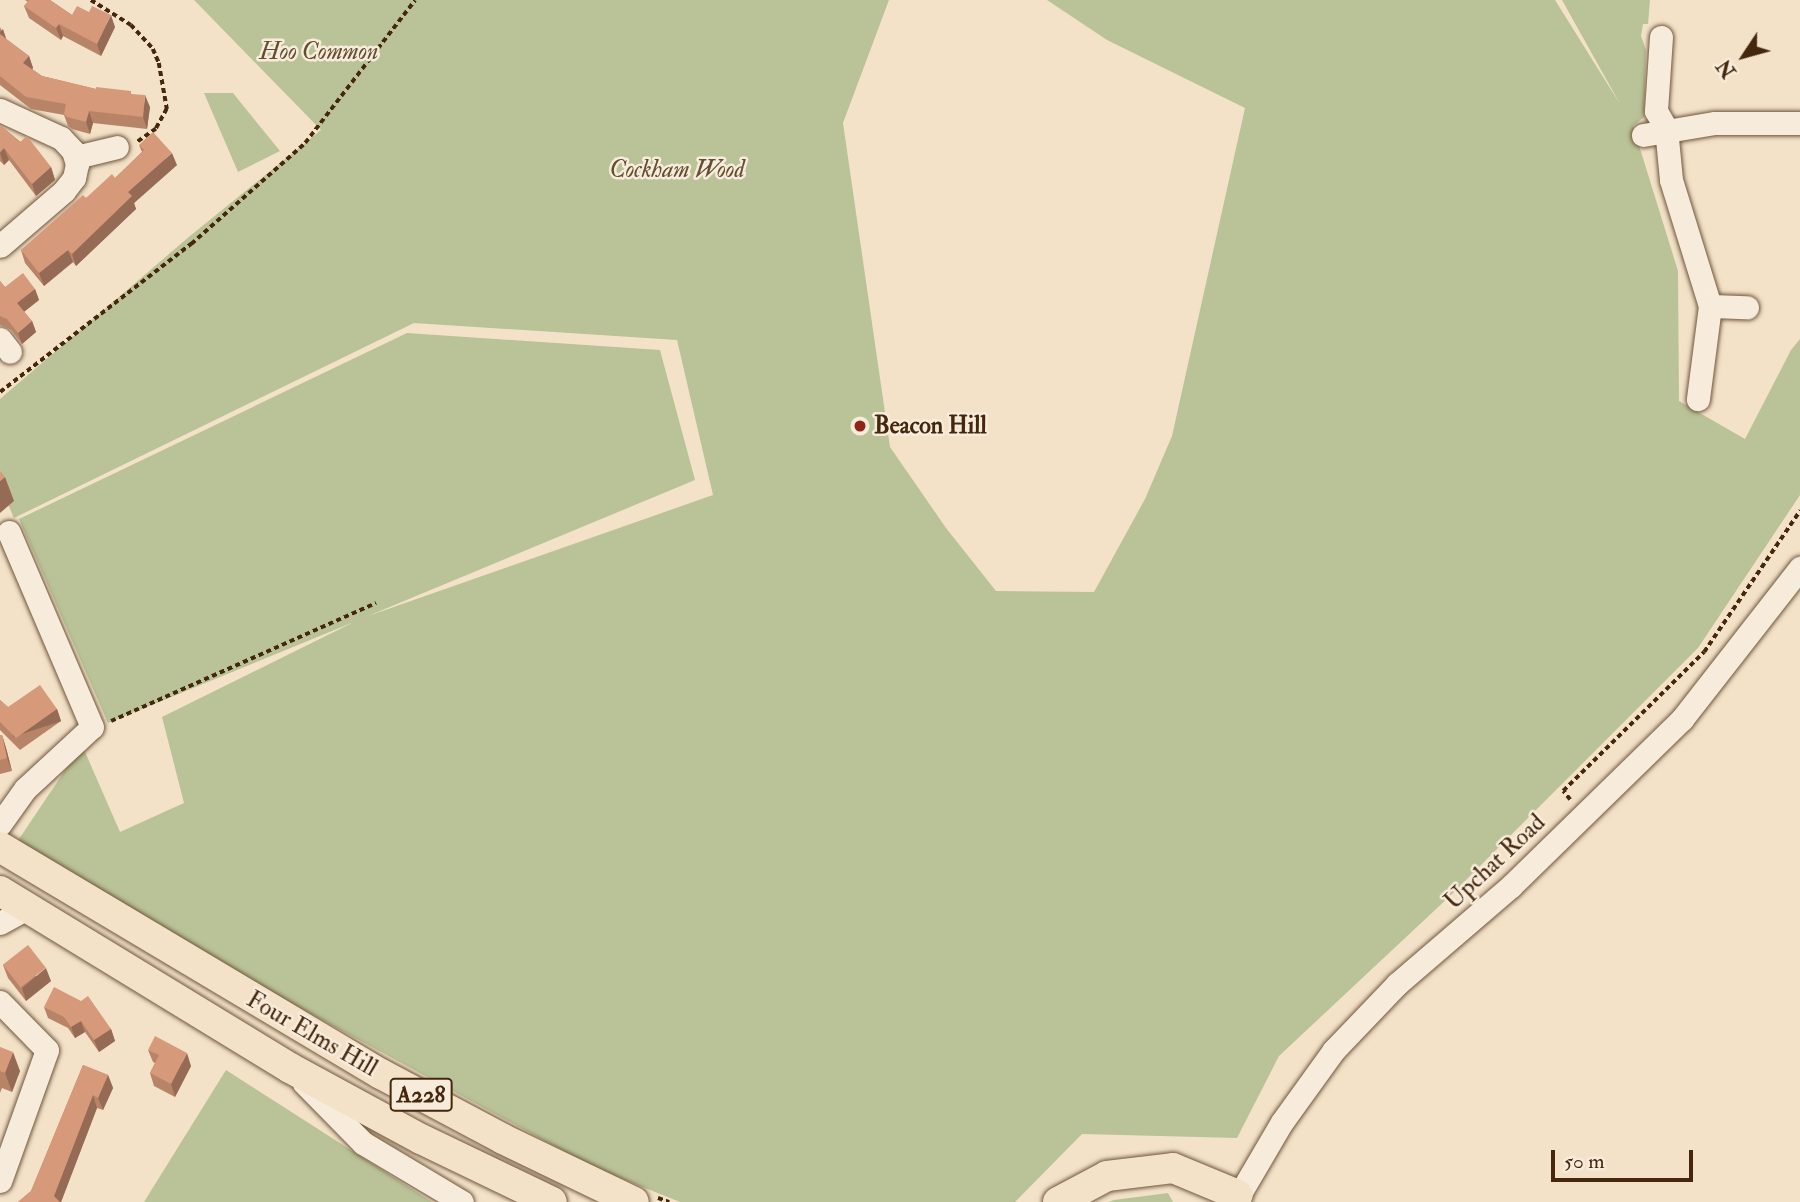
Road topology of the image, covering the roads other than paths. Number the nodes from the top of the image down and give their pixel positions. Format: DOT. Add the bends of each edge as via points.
graph roads {
  1 [pos="1661,37"];
  2 [pos="0,110"];
  3 [pos="1800,123"];
  4 [pos="1666,128"];
  5 [pos="1643,135"];
  6 [pos="117,147"];
  7 [pos="76,157"];
  8 [pos="0,246"];
  9 [pos="1710,306"];
  10 [pos="1747,307"];
  11 [pos="1698,399"];
  12 [pos="9,532"];
  13 [pos="1800,568"];
  14 [pos="0,824"];
  15 [pos="0,847"];
  16 [pos="0,891"];
  17 [pos="27,908"];
  18 [pos="0,923"];
  19 [pos="0,1002"];
  20 [pos="290,1068"];
  21 [pos="0,1181"];
  22 [pos="1237,1198"];
  23 [pos="462,1202"];
  24 [pos="552,1202"];
  25 [pos="634,1202"];
  26 [pos="1058,1202"];
  1 -- 4 [label="street" via="1656,111"];
  2 -- 7 [label="street" via="61,138"];
  3 -- 4 [label="street" via="1715,122"];
  4 -- 5 [label="street"];
  4 -- 9 [label="street" via="1671,180"];
  6 -- 7 [label="street"];
  7 -- 8 [label="street" via="76,171 68,186"];
  9 -- 10 [label="street"];
  9 -- 11 [label="street"];
  12 -- 14 [label="street" via="92,727 25,789"];
  13 -- 22 [label="street, Upchat Road" via="1682,719 1511,886 1397,984 1334,1050 1282,1122"];
  15 -- 25 [label="main road, Four Elms Hill / A228" via="381,1074"];
  16 -- 17 [label="main road, A228"];
  17 -- 18 [label="street"];
  17 -- 20 [label="main road, Four Elms Hill / A228"];
  19 -- 21 [label="street" via="47,1050"];
  20 -- 23 [label="street" via="363,1143"];
  20 -- 24 [label="main road, Four Elms Hill / A228" via="421,1139"];
  22 -- 26 [label="main road" via="1173,1168 1107,1176"];
}
